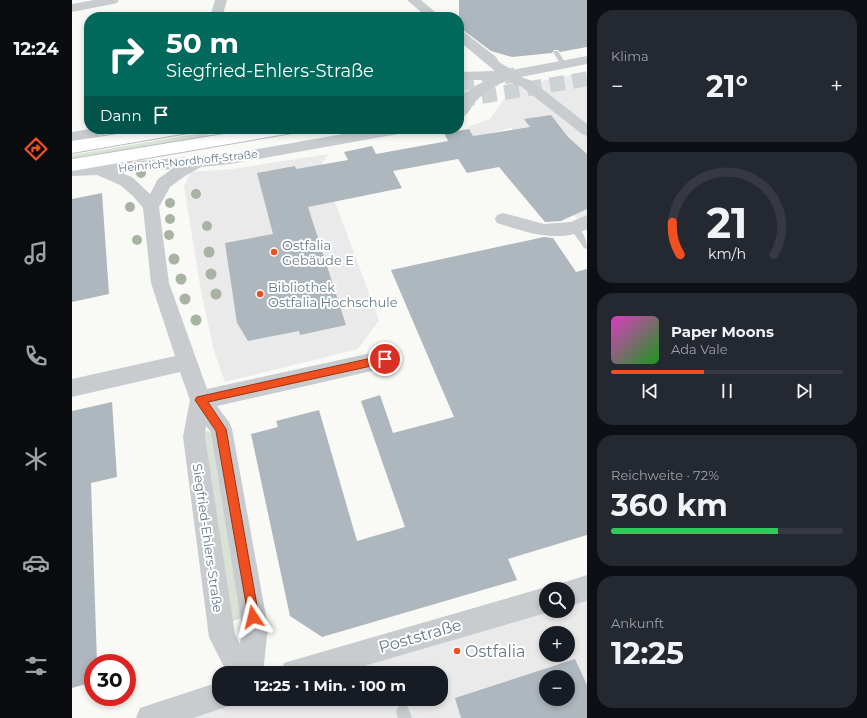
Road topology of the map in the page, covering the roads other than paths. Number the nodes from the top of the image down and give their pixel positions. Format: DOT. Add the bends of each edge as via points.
graph roads {
  1 [pos="113,0"];
  2 [pos="221,0"];
  3 [pos="413,0"];
  4 [pos="72,8"];
  5 [pos="217,12"];
  6 [pos="429,12"];
  7 [pos="464,39"];
  8 [pos="556,52"];
  9 [pos="587,60"];
  10 [pos="563,64"];
  11 [pos="509,75"];
  12 [pos="464,76"];
  13 [pos="464,102"];
  14 [pos="587,131"];
  15 [pos="87,134"];
  16 [pos="151,134"];
  17 [pos="257,134"];
  18 [pos="370,134"];
  19 [pos="72,137"];
  20 [pos="72,147"];
  21 [pos="201,161"];
  22 [pos="72,166"];
  23 [pos="98,170"];
  24 [pos="72,171"];
  25 [pos="151,207"];
  26 [pos="503,219"];
  27 [pos="580,224"];
  28 [pos="587,246"];
  29 [pos="385,359"];
  30 [pos="187,362"];
  31 [pos="72,388"];
  32 [pos="200,400"];
  33 [pos="587,588"];
  34 [pos="575,591"];
  35 [pos="539,602"];
  36 [pos="237,666"];
  37 [pos="251,666"];
  38 [pos="318,666"];
  39 [pos="212,698"];
  40 [pos="150,718"];
  1 -- 4 [label="street"];
  2 -- 5 [label="street"];
  3 -- 6 [label="street"];
  7 -- 11 [label="street"];
  8 -- 10 [label="lane"];
  9 -- 10 [label="street"];
  10 -- 11 [label="street"];
  11 -- 12 [label="street"];
  11 -- 13 [label="street" via="491,82"];
  11 -- 14 [label="street" via="527,84"];
  15 -- 19 [label="street"];
  16 -- 20 [label="main road"];
  17 -- 22 [label="main road, Heinrich-Nordhoff-Straße"];
  18 -- 21 [label="street, Heinrich-Nordhoff-Straße" via="230,159"];
  21 -- 23 [label="street, Heinrich-Nordhoff-Straße"];
  21 -- 25 [label="street" via="164,183"];
  23 -- 24 [label="street, Heinrich-Nordhoff-Straße"];
  23 -- 25 [label="street" via="126,181 140,192"];
  25 -- 30 [label="street, Siegfried-Ehlers-Straße" via="160,283"];
  26 -- 27 [label="street" via="544,230"];
  27 -- 28 [label="lane"];
  29 -- 32 [label="street"];
  30 -- 31 [label="street"];
  30 -- 32 [label="street, Siegfried-Ehlers-Straße"];
  32 -- 36 [label="street, Siegfried-Ehlers-Straße" via="194,437 222,637"];
  32 -- 37 [label="street, Siegfried-Ehlers-Straße" via="221,429 255,627"];
  33 -- 34 [label="street"];
  35 -- 38 [label="street, Poststraße"];
  39 -- 40 [label="street"];
}
